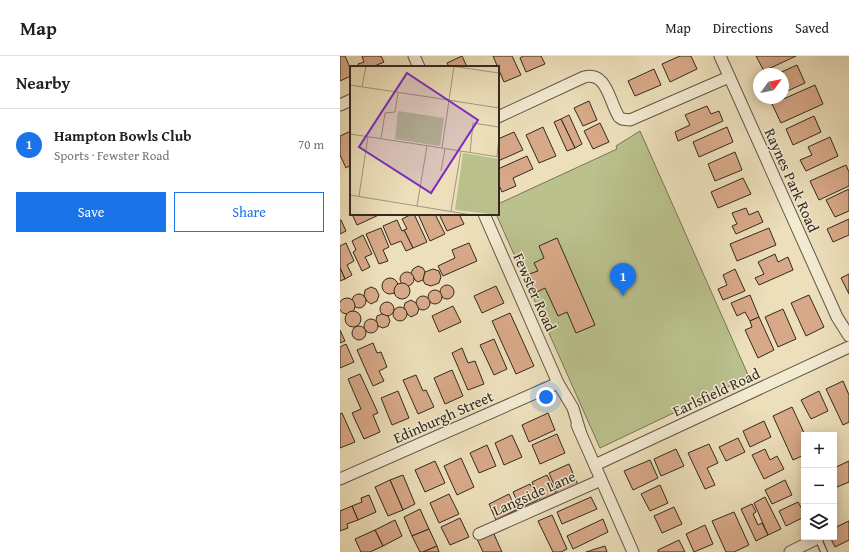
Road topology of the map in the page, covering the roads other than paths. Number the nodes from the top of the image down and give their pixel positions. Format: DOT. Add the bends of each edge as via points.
graph roads {
  1 [pos="414,56"];
  2 [pos="720,56"];
  3 [pos="418,66"];
  4 [pos="729,77"];
  5 [pos="350,100"];
  6 [pos="340,105"];
  7 [pos="499,117"];
  8 [pos="484,215"];
  9 [pos="837,317"];
  10 [pos="849,336"];
  11 [pos="848,348"];
  12 [pos="558,383"];
  13 [pos="595,465"];
  14 [pos="340,479"];
  15 [pos="601,480"];
  16 [pos="480,534"];
  17 [pos="814,540"];
  18 [pos="819,540"];
  19 [pos="633,552"];
  20 [pos="790,552"];
  21 [pos="824,552"];
  1 -- 3 [label="street"];
  2 -- 4 [label="street, Raynes Park Road"];
  4 -- 7 [label="street" via="630,120 619,117 601,80 589,75"];
  4 -- 9 [label="street, Raynes Park Road"];
  5 -- 6 [label="street"];
  8 -- 12 [label="street, Fewster Road"];
  9 -- 10 [label="street, Raynes Park Road"];
  9 -- 11 [label="street, Raynes Park Road"];
  11 -- 13 [label="street, Earlsfield Road"];
  12 -- 13 [label="street, Fewster Road" via="560,396 580,431"];
  12 -- 14 [label="street, Edinburgh Street"];
  13 -- 15 [label="street, Fewster Road"];
  15 -- 16 [label="street, Langside Lane"];
  15 -- 19 [label="street, Fewster Road"];
  17 -- 20 [label="street"];
  18 -- 21 [label="lane"];
}
